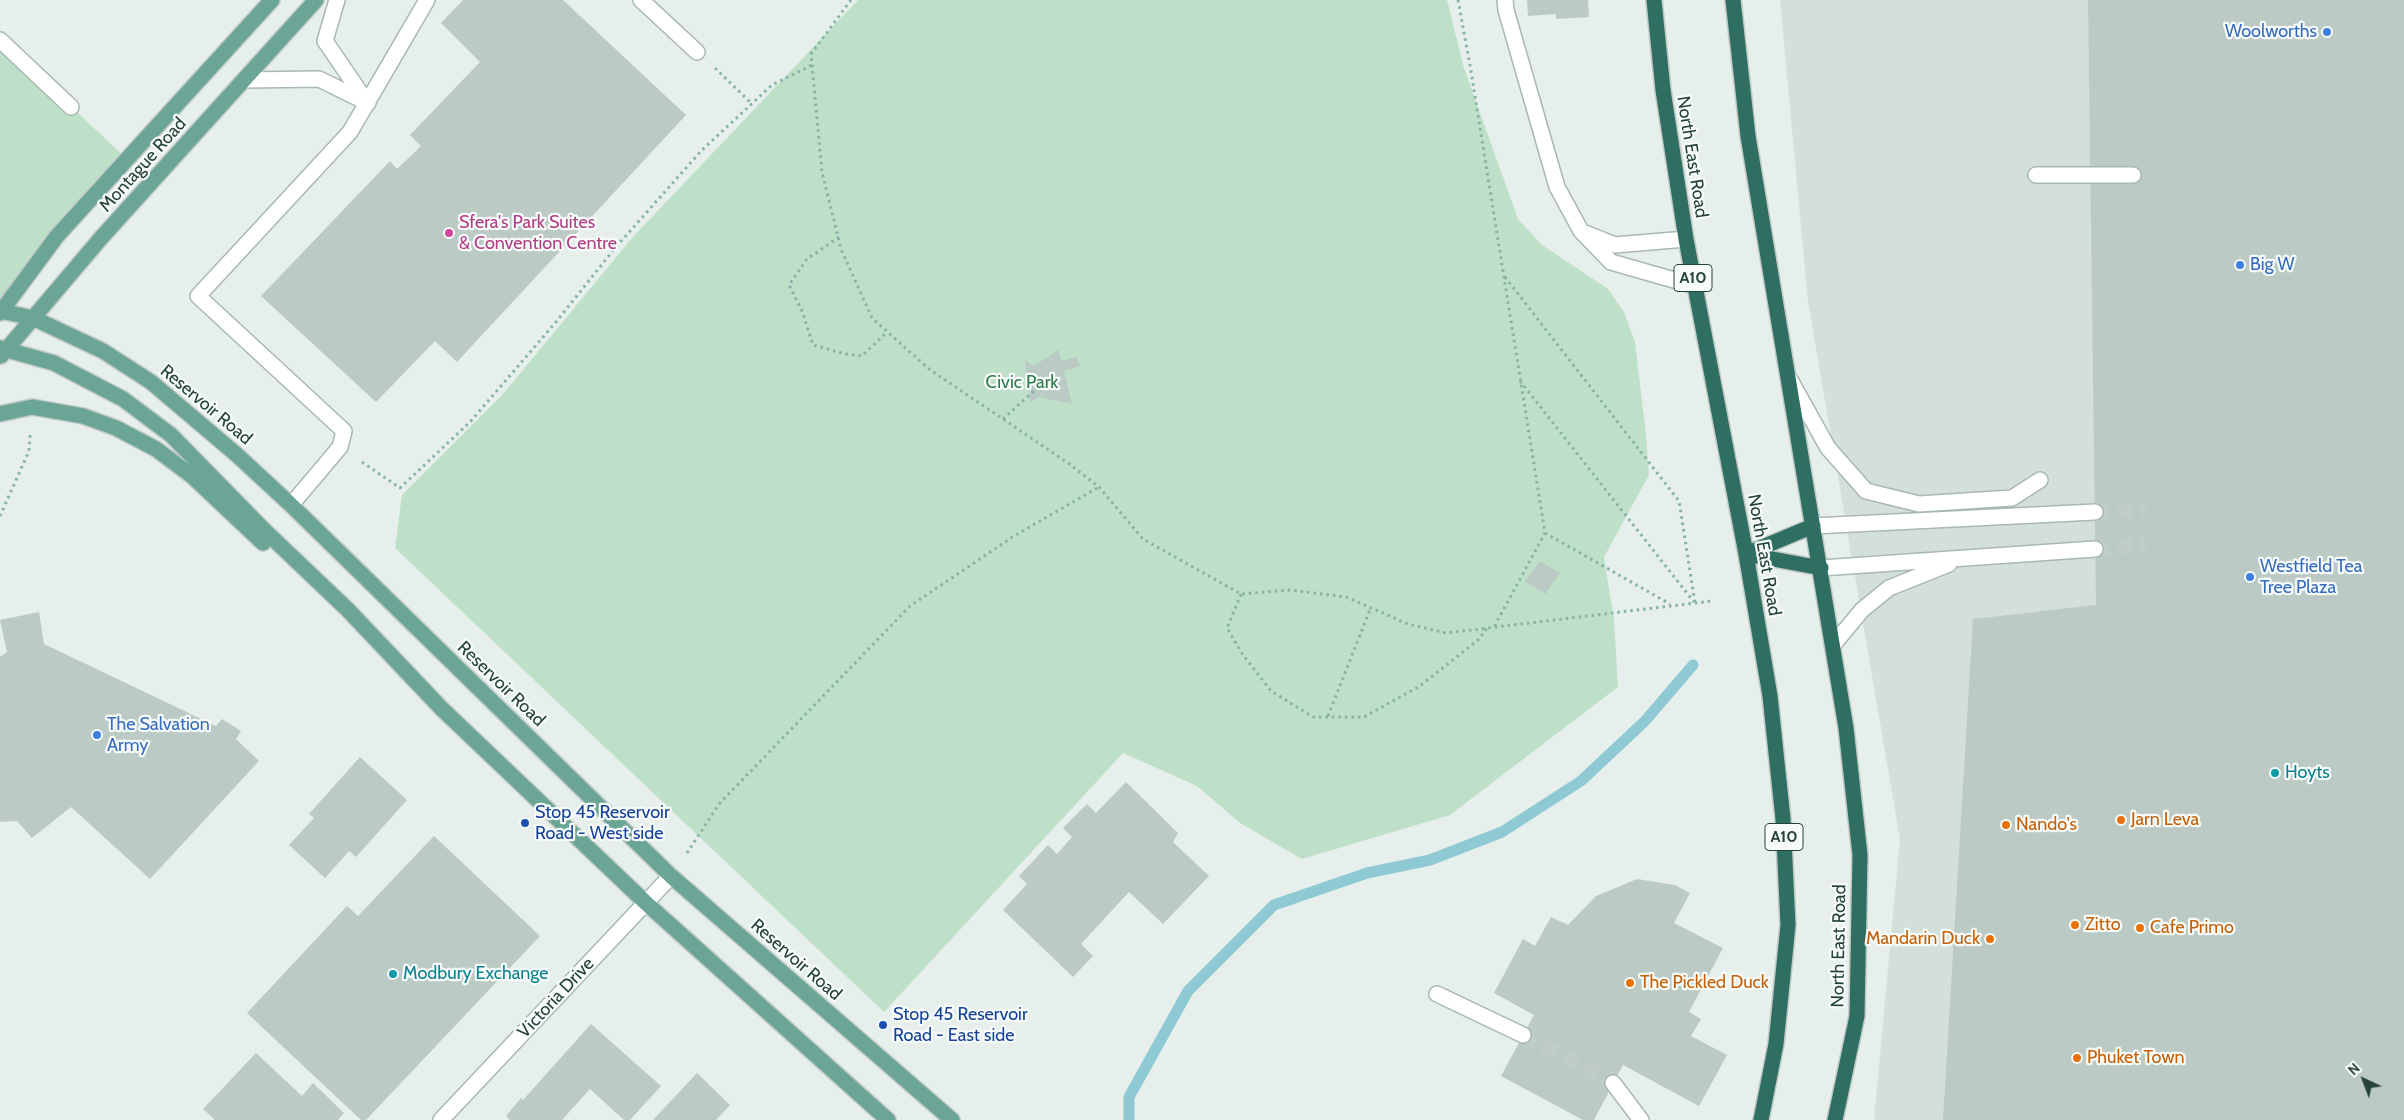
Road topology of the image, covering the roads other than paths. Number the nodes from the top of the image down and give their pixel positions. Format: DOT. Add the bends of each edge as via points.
graph roads {
  1 [pos="272,0"];
  2 [pos="316,0"];
  3 [pos="337,0"];
  4 [pos="427,0"];
  5 [pos="1505,0"];
  6 [pos="1654,0"];
  7 [pos="1733,0"];
  8 [pos="647,2"];
  9 [pos="0,40"];
  10 [pos="697,52"];
  11 [pos="245,80"];
  12 [pos="368,103"];
  13 [pos="71,107"];
  14 [pos="2036,175"];
  15 [pos="2133,175"];
  16 [pos="1581,231"];
  17 [pos="1686,239"];
  18 [pos="1695,286"];
  19 [pos="0,312"];
  20 [pos="33,318"];
  21 [pos="2,352"];
  22 [pos="1788,376"];
  23 [pos="0,414"];
  24 [pos="2040,480"];
  25 [pos="291,505"];
  26 [pos="2095,512"];
  27 [pos="1813,526"];
  28 [pos="2096,549"];
  29 [pos="1746,554"];
  30 [pos="1962,558"];
  31 [pos="1821,568"];
  32 [pos="348,610"];
  33 [pos="1833,645"];
  34 [pos="671,876"];
  35 [pos="646,903"];
  36 [pos="1437,994"];
  37 [pos="1523,1035"];
  38 [pos="1613,1083"];
  39 [pos="441,1120"];
  40 [pos="888,1120"];
  41 [pos="952,1120"];
  42 [pos="1641,1120"];
  43 [pos="1760,1120"];
  44 [pos="1835,1120"];
  1 -- 19 [label="main road, Montague Road" via="57,236"];
  2 -- 11 [label="main road, Montague Road"];
  3 -- 12 [label="street" via="325,41"];
  4 -- 12 [label="street"];
  5 -- 16 [label="street" via="1557,187"];
  6 -- 17 [label="highway, North East Road / A10" via="1663,90"];
  7 -- 22 [label="highway, North East Road" via="1748,136"];
  8 -- 10 [label="street"];
  9 -- 13 [label="street"];
  11 -- 12 [label="street" via="319,79"];
  11 -- 20 [label="main road, Montague Road"];
  12 -- 25 [label="street" via="350,132 198,296 344,431 340,447"];
  14 -- 15 [label="street"];
  16 -- 17 [label="street" via="1615,245"];
  16 -- 18 [label="street" via="1610,262"];
  17 -- 18 [label="highway, North East Road / A10"];
  18 -- 29 [label="highway, North East Road / A10"];
  19 -- 20 [label="main road, Reservoir Road"];
  20 -- 21 [label="main road, Montague Road"];
  20 -- 25 [label="main road, Reservoir Road" via="103,351 151,382"];
  21 -- 32 [label="main road" via="54,363 123,399 171,435 265,532"];
  22 -- 24 [label="street" via="1828,448 1866,491 1919,504 2012,498"];
  22 -- 27 [label="highway, North East Road"];
  23 -- 32 [label="main road" via="32,407 83,416 116,428 156,449 192,476 305,583"];
  25 -- 34 [label="main road, Reservoir Road"];
  26 -- 27 [label="street"];
  27 -- 29 [label="highway"];
  27 -- 31 [label="highway, North East Road"];
  28 -- 30 [label="street"];
  29 -- 31 [label="highway"];
  29 -- 43 [label="highway, North East Road / A10" via="1770,696 1783,819 1788,925 1776,1044"];
  30 -- 31 [label="street"];
  30 -- 33 [label="street" via="1890,588 1862,610"];
  31 -- 33 [label="highway, North East Road"];
  32 -- 35 [label="main road" via="441,708"];
  33 -- 44 [label="highway, North East Road" via="1860,855 1857,1016"];
  34 -- 35 [label="street, Victoria Drive"];
  34 -- 41 [label="main road, Reservoir Road"];
  35 -- 39 [label="street, Victoria Drive"];
  35 -- 40 [label="main road"];
  36 -- 37 [label="street"];
  38 -- 42 [label="street"];
}
